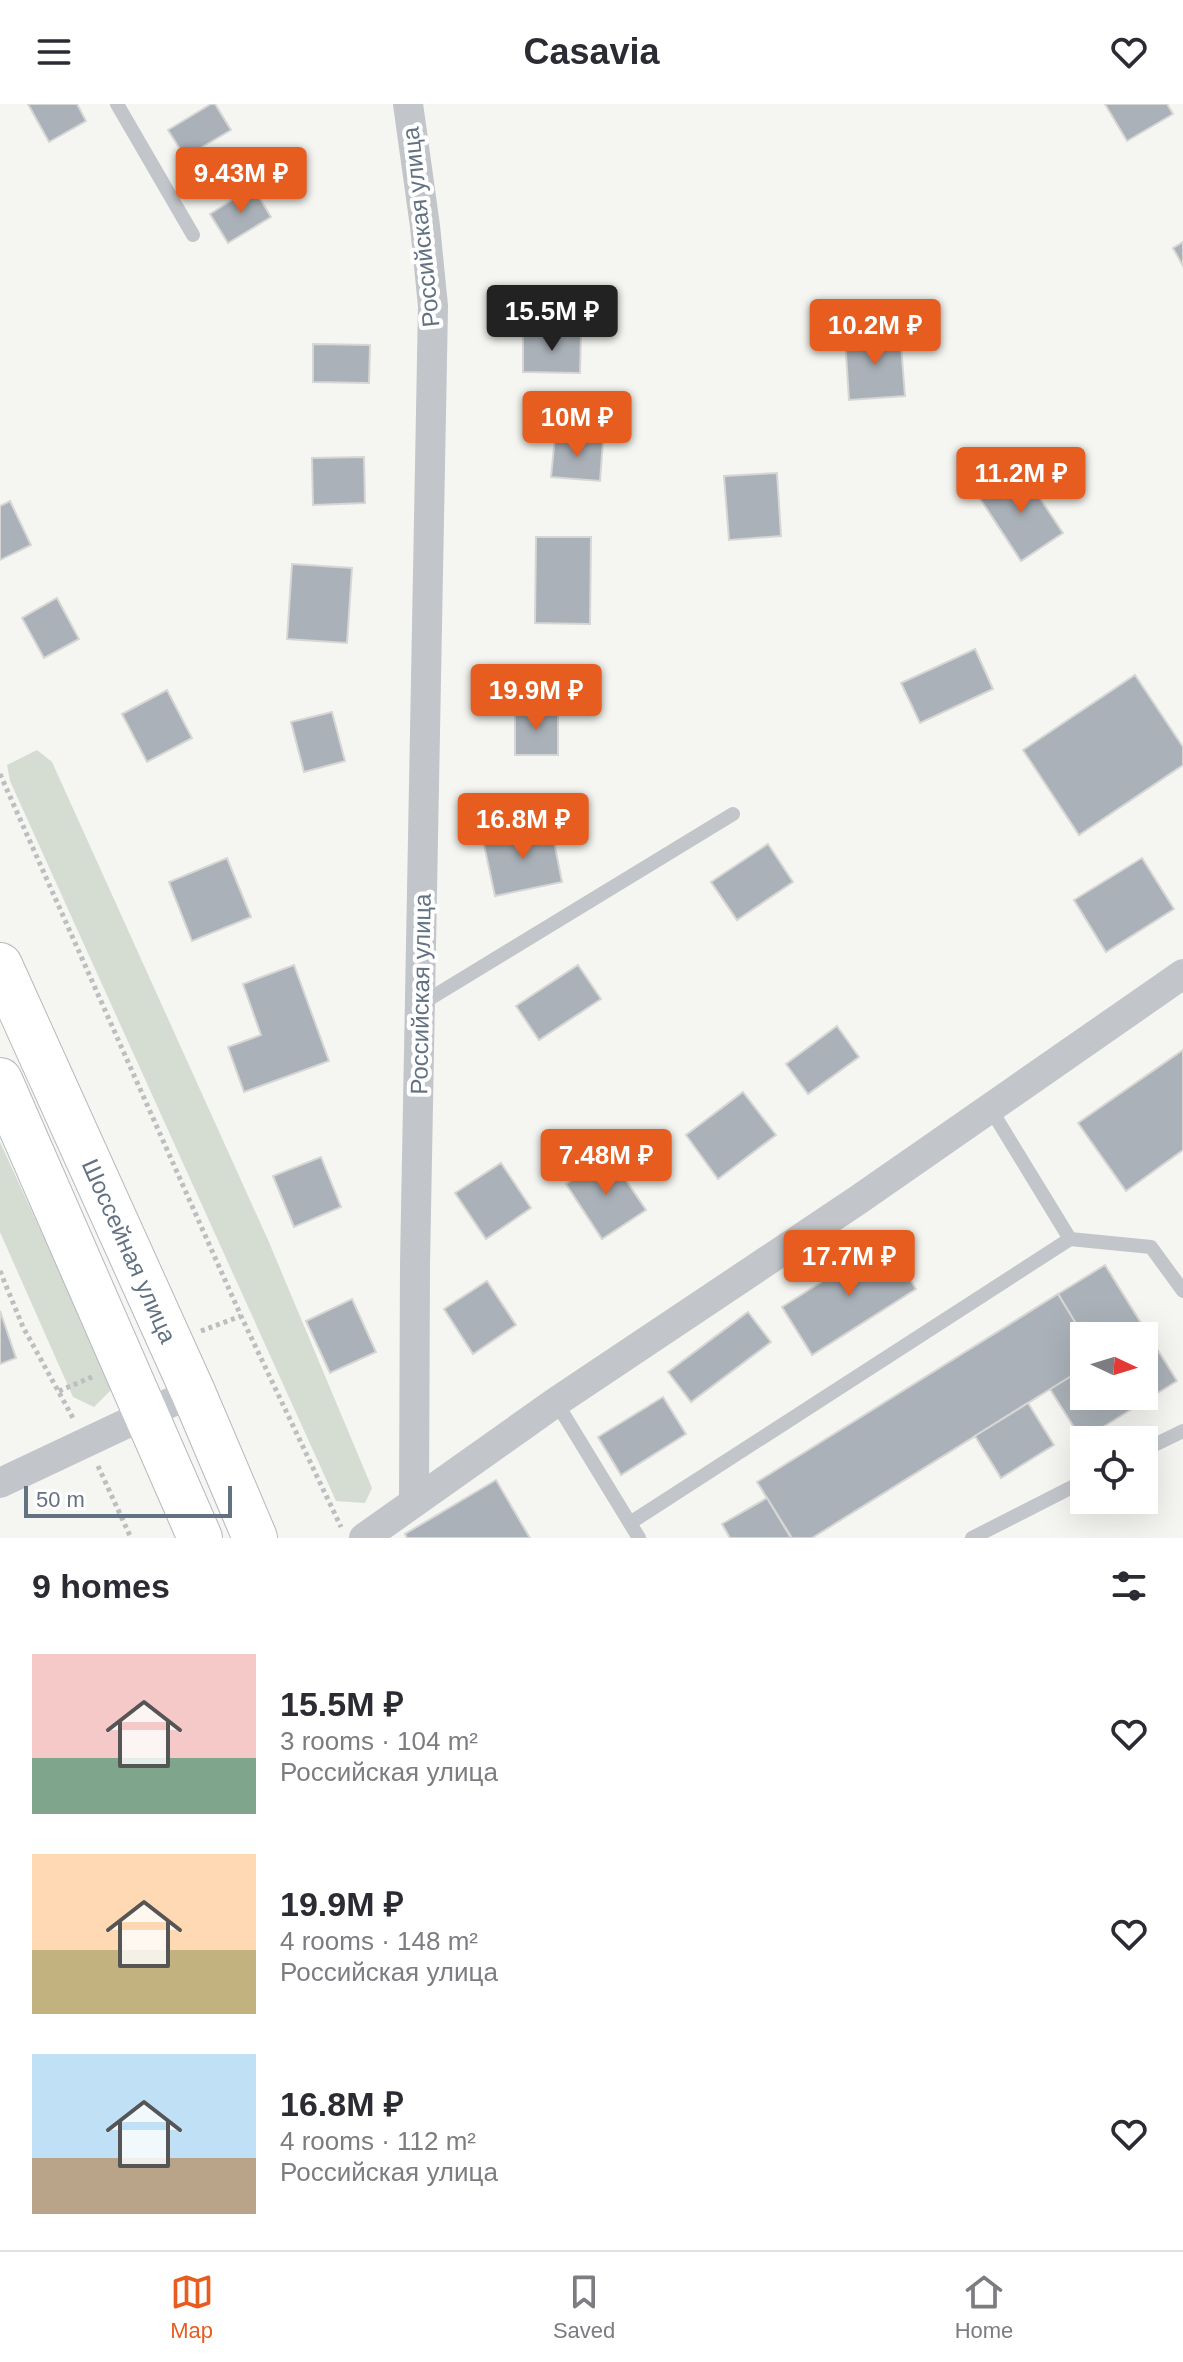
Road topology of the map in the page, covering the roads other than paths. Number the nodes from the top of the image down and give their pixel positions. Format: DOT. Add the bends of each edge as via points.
graph roads {
  1 [pos="117,104"];
  2 [pos="408,104"];
  3 [pos="193,235"];
  4 [pos="733,814"];
  5 [pos="0,965"];
  6 [pos="1183,974"];
  7 [pos="421,1004"];
  8 [pos="0,1080"];
  9 [pos="990,1108"];
  10 [pos="1070,1239"];
  11 [pos="1183,1291"];
  12 [pos="193,1392"];
  13 [pos="556,1402"];
  14 [pos="146,1413"];
  15 [pos="1183,1431"];
  16 [pos="1158,1443"];
  17 [pos="0,1483"];
  18 [pos="1070,1488"];
  19 [pos="414,1502"];
  20 [pos="630,1523"];
  21 [pos="200,1538"];
  22 [pos="255,1538"];
  23 [pos="364,1538"];
  24 [pos="639,1538"];
  25 [pos="972,1538"];
  1 -- 3 [label="lane"];
  2 -- 7 [label="street, Российская улица" via="433,306"];
  4 -- 7 [label="lane"];
  5 -- 12 [label="main road, Шоссейная улица"];
  6 -- 9 [label="street"];
  7 -- 19 [label="street, Российская улица"];
  8 -- 14 [label="main road, Шоссейная улица"];
  9 -- 10 [label="lane"];
  9 -- 13 [label="street"];
  10 -- 11 [label="lane" via="1151,1247"];
  10 -- 20 [label="lane"];
  12 -- 14 [label="street"];
  12 -- 22 [label="main road, Шоссейная улица"];
  13 -- 19 [label="street"];
  13 -- 20 [label="lane"];
  14 -- 17 [label="street"];
  14 -- 21 [label="main road, Шоссейная улица"];
  15 -- 16 [label="lane"];
  18 -- 25 [label="lane"];
  19 -- 23 [label="street"];
  20 -- 24 [label="lane"];
}
